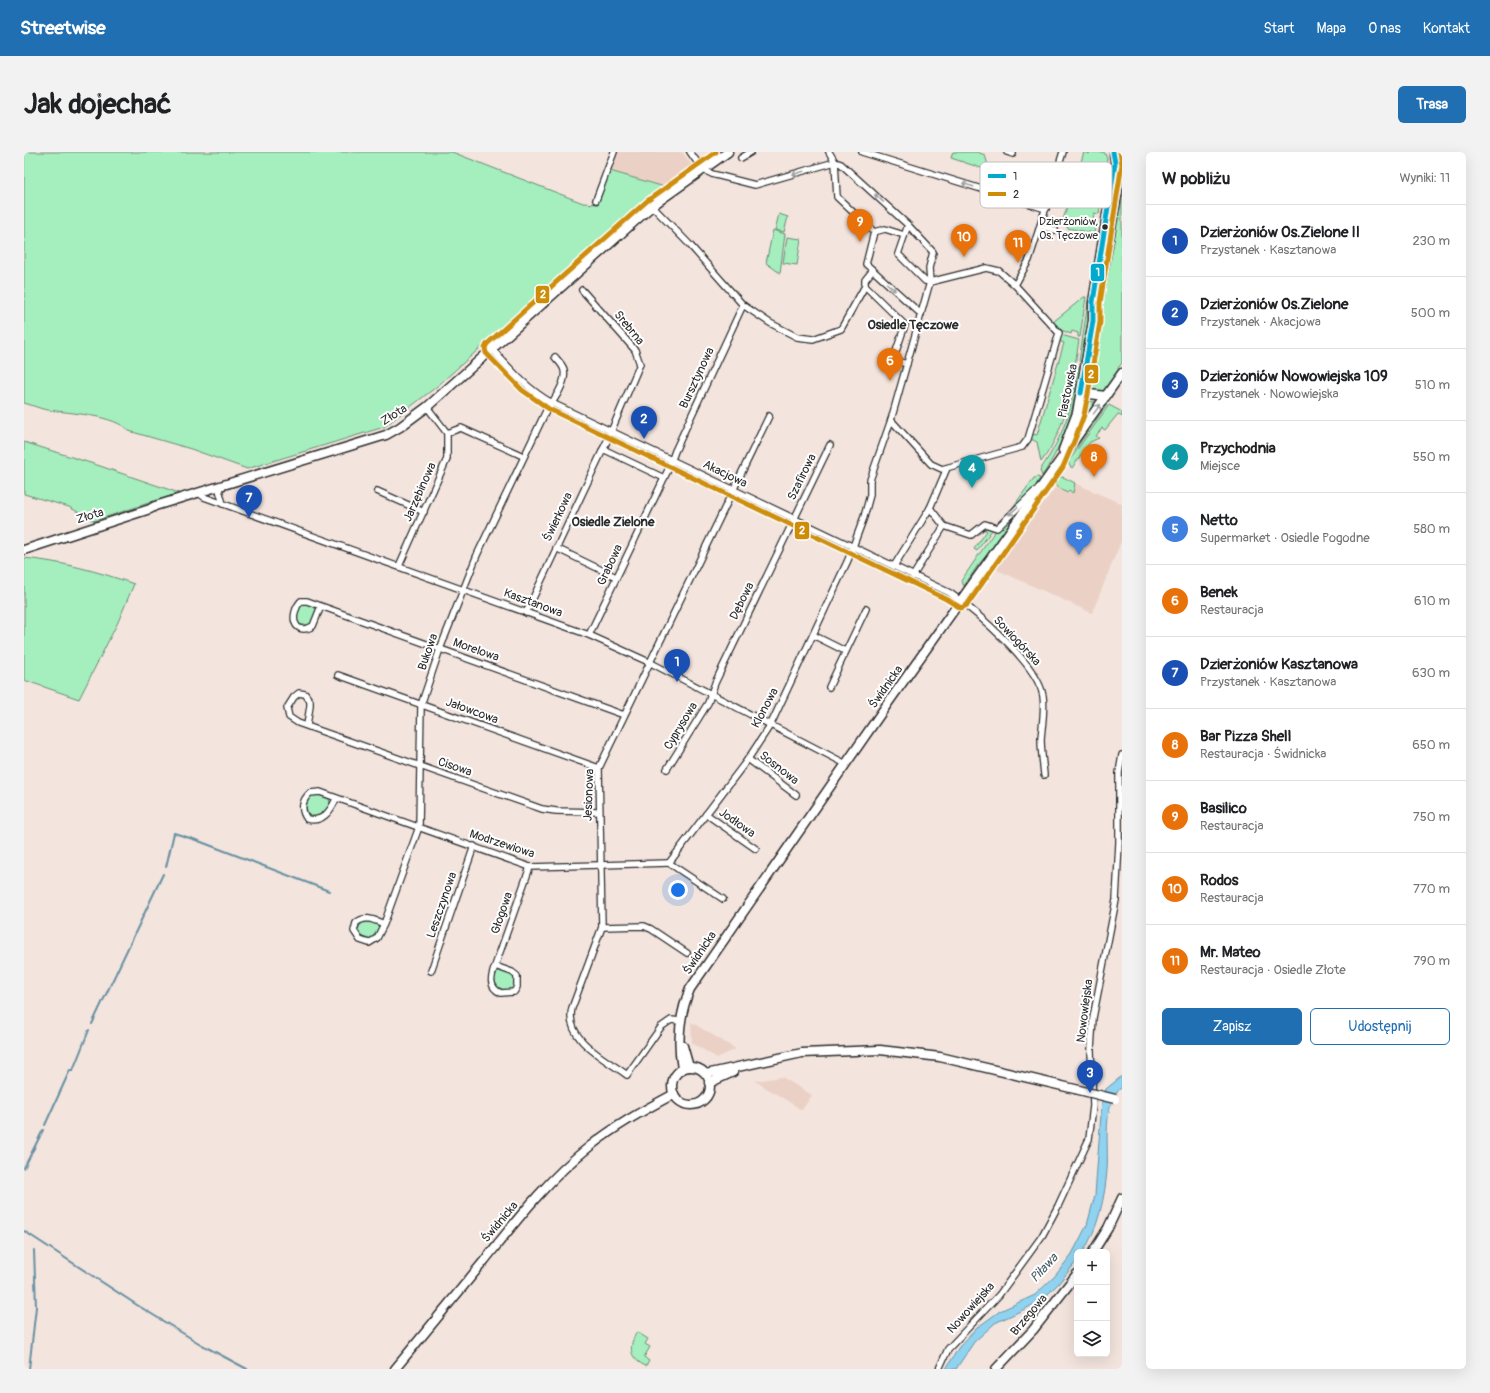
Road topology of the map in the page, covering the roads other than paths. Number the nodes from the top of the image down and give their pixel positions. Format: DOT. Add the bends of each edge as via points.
graph roads {
  1 [pos="614,152"];
  2 [pos="690,152"];
  3 [pos="721,152"];
  4 [pos="728,152"];
  5 [pos="751,152"];
  6 [pos="829,152"];
  7 [pos="862,152"];
  8 [pos="1063,152"];
  9 [pos="1113,153"];
  10 [pos="741,158"];
  11 [pos="1122,158"];
  12 [pos="835,162"];
  13 [pos="1060,162"];
  14 [pos="1122,168"];
  15 [pos="702,169"];
  16 [pos="1112,182"];
  17 [pos="980,189"];
  18 [pos="596,200"];
  19 [pos="652,206"];
  20 [pos="1043,208"];
  21 [pos="1108,208"];
  22 [pos="1046,209"];
  23 [pos="908,225"];
  24 [pos="1040,226"];
  25 [pos="1056,230"];
  26 [pos="874,232"];
  27 [pos="904,235"];
  28 [pos="873,270"];
  29 [pos="930,282"];
  30 [pos="1015,285"];
  31 [pos="865,286"];
  32 [pos="582,290"];
  33 [pos="743,305"];
  34 [pos="921,314"];
  35 [pos="1093,321"];
  36 [pos="492,349"];
  37 [pos="555,357"];
  38 [pos="907,364"];
  39 [pos="1122,373"];
  40 [pos="1081,393"];
  41 [pos="1106,396"];
  42 [pos="552,403"];
  43 [pos="427,407"];
  44 [pos="769,416"];
  45 [pos="891,420"];
  46 [pos="610,431"];
  47 [pos="447,433"];
  48 [pos="830,444"];
  49 [pos="603,449"];
  50 [pos="523,456"];
  51 [pos="672,460"];
  52 [pos="1057,463"];
  53 [pos="947,468"];
  54 [pos="664,478"];
  55 [pos="218,486"];
  56 [pos="1039,488"];
  57 [pos="734,490"];
  58 [pos="377,491"];
  59 [pos="199,493"];
  60 [pos="223,504"];
  61 [pos="930,508"];
  62 [pos="424,512"];
  63 [pos="794,519"];
  64 [pos="944,526"];
  65 [pos="854,547"];
  66 [pos="556,548"];
  67 [pos="24,550"];
  68 [pos="399,566"];
  69 [pos="894,566"];
  70 [pos="913,576"];
  71 [pos="616,577"];
  72 [pos="462,589"];
  73 [pos="961,601"];
  74 [pos="321,606"];
  75 [pos="866,609"];
  76 [pos="526,613"];
  77 [pos="589,635"];
  78 [pos="813,635"];
  79 [pos="440,649"];
  80 [pos="845,651"];
  81 [pos="651,663"];
  82 [pos="338,675"];
  83 [pos="829,687"];
  84 [pos="711,694"];
  85 [pos="422,705"];
  86 [pos="624,715"];
  87 [pos="771,724"];
  88 [pos="307,725"];
  89 [pos="1122,755"];
  90 [pos="748,759"];
  91 [pos="846,764"];
  92 [pos="420,766"];
  93 [pos="598,768"];
  94 [pos="667,769"];
  95 [pos="1044,775"];
  96 [pos="796,796"];
  97 [pos="336,799"];
  98 [pos="599,812"];
  99 [pos="706,814"];
  100 [pos="419,828"];
  101 [pos="474,846"];
  102 [pos="756,849"];
  103 [pos="670,863"];
  104 [pos="600,865"];
  105 [pos="530,867"];
  106 [pos="723,900"];
  107 [pos="384,924"];
  108 [pos="602,927"];
  109 [pos="687,953"];
  110 [pos="495,966"];
  111 [pos="431,971"];
  112 [pos="680,1021"];
  113 [pos="744,1067"];
  114 [pos="686,1068"];
  115 [pos="706,1074"];
  116 [pos="709,1083"];
  117 [pos="673,1091"];
  118 [pos="1118,1100"];
  119 [pos="1122,1198"];
  120 [pos="1095,1249"];
  121 [pos="1074,1278"];
  122 [pos="395,1369"];
  123 [pos="938,1369"];
  124 [pos="996,1369"];
  1 -- 18 [label="street"];
  2 -- 15 [label="street"];
  3 -- 15 [label="street, Złota" via="707,161"];
  4 -- 15 [label="street, Złota" via="711,166"];
  5 -- 10 [label="street"];
  6 -- 12 [label="street"];
  17 -- 7 [label="street, one-way"];
  8 -- 13 [label="street"];
  9 -- 11 [label="street"];
  9 -- 16 [label="street, Piastowska" via="1115,163"];
  12 -- 15 [label="street, one-way" via="755,185"];
  23 -- 12 [label="street, Klonowa, one-way" via="841,164"];
  12 -- 26 [label="street" via="837,197"];
  14 -- 35 [label="street, Piastowska" via="1098,308"];
  15 -- 19 [label="street, Złota"];
  19 -- 33 [label="street"];
  19 -- 36 [label="street, Złota"];
  22 -- 20 [label="street, one-way"];
  21 -- 35 [label="street, Piastowska" via="1093,302"];
  22 -- 24 [label="street"];
  23 -- 27 [label="street"];
  23 -- 29 [label="street, Klonowa" via="933,252 929,268"];
  24 -- 25 [label="street"];
  24 -- 30 [label="street" via="1029,260"];
  26 -- 27 [label="street" via="886,229"];
  26 -- 28 [label="street" via="866,264"];
  27 -- 29 [label="street" via="898,254 925,281"];
  28 -- 31 [label="street" via="865,280"];
  28 -- 34 [label="street, one-way"];
  29 -- 30 [label="street" via="986,268 999,271"];
  29 -- 34 [label="street, Klonowa"];
  30 -- 53 [label="street" via="1059,333 1028,439 1022,447"];
  31 -- 33 [label="street" via="841,329 813,340 797,337 764,320"];
  31 -- 38 [label="street" via="905,325 893,360"];
  32 -- 46 [label="street, Srebrna" via="635,350 640,364"];
  33 -- 51 [label="street, Bursztynowa"];
  34 -- 38 [label="street, Klonowa"];
  35 -- 40 [label="street, Piastowska"];
  36 -- 42 [label="street, Akacjowa" via="521,382"];
  36 -- 43 [label="street, Złota"];
  37 -- 42 [label="street, Bukowa" via="564,369 564,375"];
  38 -- 45 [label="street, Klonowa"];
  39 -- 41 [label="street, Świdnicka"];
  40 -- 41 [label="street"];
  40 -- 52 [label="street, Piastowska" via="1077,413"];
  52 -- 41 [label="street, Świdnicka, one-way"];
  42 -- 46 [label="street, Akacjowa"];
  42 -- 50 [label="street, Bukowa"];
  43 -- 47 [label="street"];
  43 -- 55 [label="street, Złota" via="386,435"];
  44 -- 57 [label="street, Jesionowa"];
  45 -- 53 [label="street" via="931,464 937,468"];
  45 -- 65 [label="street, Klonowa" via="870,480 869,501"];
  46 -- 49 [label="street, Świerkowa"];
  46 -- 51 [label="street, Akacjowa"];
  47 -- 50 [label="street" via="461,428"];
  47 -- 62 [label="street, Jarzębinowa" via="447,459"];
  48 -- 63 [label="street, Szafirowa"];
  49 -- 54 [label="street"];
  49 -- 66 [label="street, Świerkowa"];
  50 -- 72 [label="street, Bukowa"];
  51 -- 54 [label="street, Grabowa"];
  51 -- 57 [label="street, Akacjowa"];
  52 -- 56 [label="street, Świdnicka"];
  53 -- 61 [label="street"];
  54 -- 71 [label="street, Grabowa"];
  55 -- 59 [label="street, Złota"];
  55 -- 60 [label="street"];
  56 -- 64 [label="street, one-way" via="997,528 985,524 970,535"];
  56 -- 73 [label="street, Świdnicka"];
  57 -- 63 [label="street, Akacjowa"];
  57 -- 81 [label="street, Jesionowa"];
  58 -- 62 [label="street"];
  59 -- 60 [label="street, Kasztanowa"];
  59 -- 67 [label="street, Złota"];
  60 -- 68 [label="street, Kasztanowa"];
  61 -- 64 [label="street"];
  61 -- 69 [label="street"];
  62 -- 68 [label="street, Jarzębinowa"];
  63 -- 65 [label="street, Akacjowa"];
  63 -- 84 [label="street, Dębowa"];
  64 -- 70 [label="street"];
  65 -- 69 [label="street, Akacjowa"];
  65 -- 78 [label="street, Klonowa"];
  66 -- 71 [label="street"];
  66 -- 76 [label="street, Świerkowa"];
  68 -- 72 [label="street, Kasztanowa"];
  69 -- 70 [label="street, Akacjowa"];
  70 -- 73 [label="street, Akacjowa" via="950,593"];
  71 -- 77 [label="street, Grabowa"];
  72 -- 76 [label="street, Kasztanowa"];
  72 -- 79 [label="street, Bukowa"];
  73 -- 91 [label="street, Świdnicka"];
  73 -- 95 [label="street, Sowiogórska" via="1008,645 1034,674 1040,685 1044,706 1041,748"];
  74 -- 74 [label="street, Morelowa" via="301,601 294,612 295,625 307,629 313,626"];
  74 -- 79 [label="street, Morelowa"];
  75 -- 80 [label="street"];
  76 -- 77 [label="street, Kasztanowa"];
  77 -- 81 [label="street, Kasztanowa"];
  78 -- 80 [label="street"];
  78 -- 87 [label="street, Klonowa"];
  79 -- 85 [label="street, Bukowa"];
  79 -- 86 [label="street, Morelowa"];
  80 -- 83 [label="street"];
  81 -- 84 [label="street, Kasztanowa"];
  81 -- 86 [label="street, Jesionowa"];
  82 -- 85 [label="street, Jałowcowa"];
  84 -- 87 [label="street, Kasztanowa"];
  84 -- 94 [label="street, Cyprysowa"];
  85 -- 92 [label="street, Bukowa"];
  85 -- 93 [label="street, Jałowcowa"];
  86 -- 93 [label="street, Jesionowa"];
  87 -- 90 [label="street, Klonowa"];
  87 -- 91 [label="street, Kasztanowa"];
  88 -- 88 [label="street, Cisowa" via="293,720 287,713 288,704 299,693 305,694 310,701"];
  88 -- 92 [label="street, Cisowa"];
  89 -- 123 [label="street, Nowowiejska" via="1118,773 1119,843 1116,900 1093,1018 1093,1106 1089,1139 1042,1236 999,1295 948,1349"];
  90 -- 96 [label="street, Sosnowa"];
  90 -- 99 [label="street, Klonowa"];
  91 -- 112 [label="street, Świdnicka" via="690,989"];
  92 -- 98 [label="street, Cisowa" via="542,809"];
  92 -- 100 [label="street, Bukowa"];
  93 -- 98 [label="street, Jesionowa"];
  97 -- 97 [label="street, Modrzewiowa" via="320,792 310,793 303,803 304,815 311,820 321,819"];
  97 -- 100 [label="street, Modrzewiowa"];
  98 -- 104 [label="street, Jesionowa"];
  99 -- 102 [label="street, Jodłowa"];
  99 -- 103 [label="street, Klonowa"];
  100 -- 101 [label="street, Modrzewiowa"];
  100 -- 107 [label="street, Bukowa"];
  101 -- 105 [label="street, Modrzewiowa"];
  101 -- 111 [label="street, Leszczynowa"];
  103 -- 104 [label="street, Modrzewiowa"];
  103 -- 106 [label="street"];
  104 -- 105 [label="street, Modrzewiowa"];
  104 -- 108 [label="street, Jesionowa"];
  105 -- 110 [label="street, Głogowa"];
  107 -- 107 [label="street, Bukowa" via="364,919 356,924 354,931 360,940 369,943 377,938"];
  108 -- 109 [label="street" via="644,926"];
  108 -- 112 [label="street, Jesionowa" via="570,1016 576,1034 627,1075 661,1027 671,1020"];
  110 -- 110 [label="street, Głogowa" via="490,981 493,987 501,993 514,992 517,987 517,976"];
  112 -- 114 [label="street, Świdnicka" via="679,1034"];
  113 -- 115 [label="street"];
  113 -- 116 [label="street"];
  113 -- 118 [label="street, bridge" via="772,1058 824,1051 910,1052 969,1063"];
  114 -- 115 [label="street" via="696,1067"];
  114 -- 117 [label="street" via="673,1079"];
  115 -- 116 [label="street"];
  116 -- 117 [label="street" via="704,1099 695,1104 683,1103"];
  117 -- 122 [label="street, Świdnicka" via="588,1148 535,1199"];
  119 -- 120 [label="street"];
  121 -- 124 [label="street, Brzegowa" via="1033,1330"];
}
